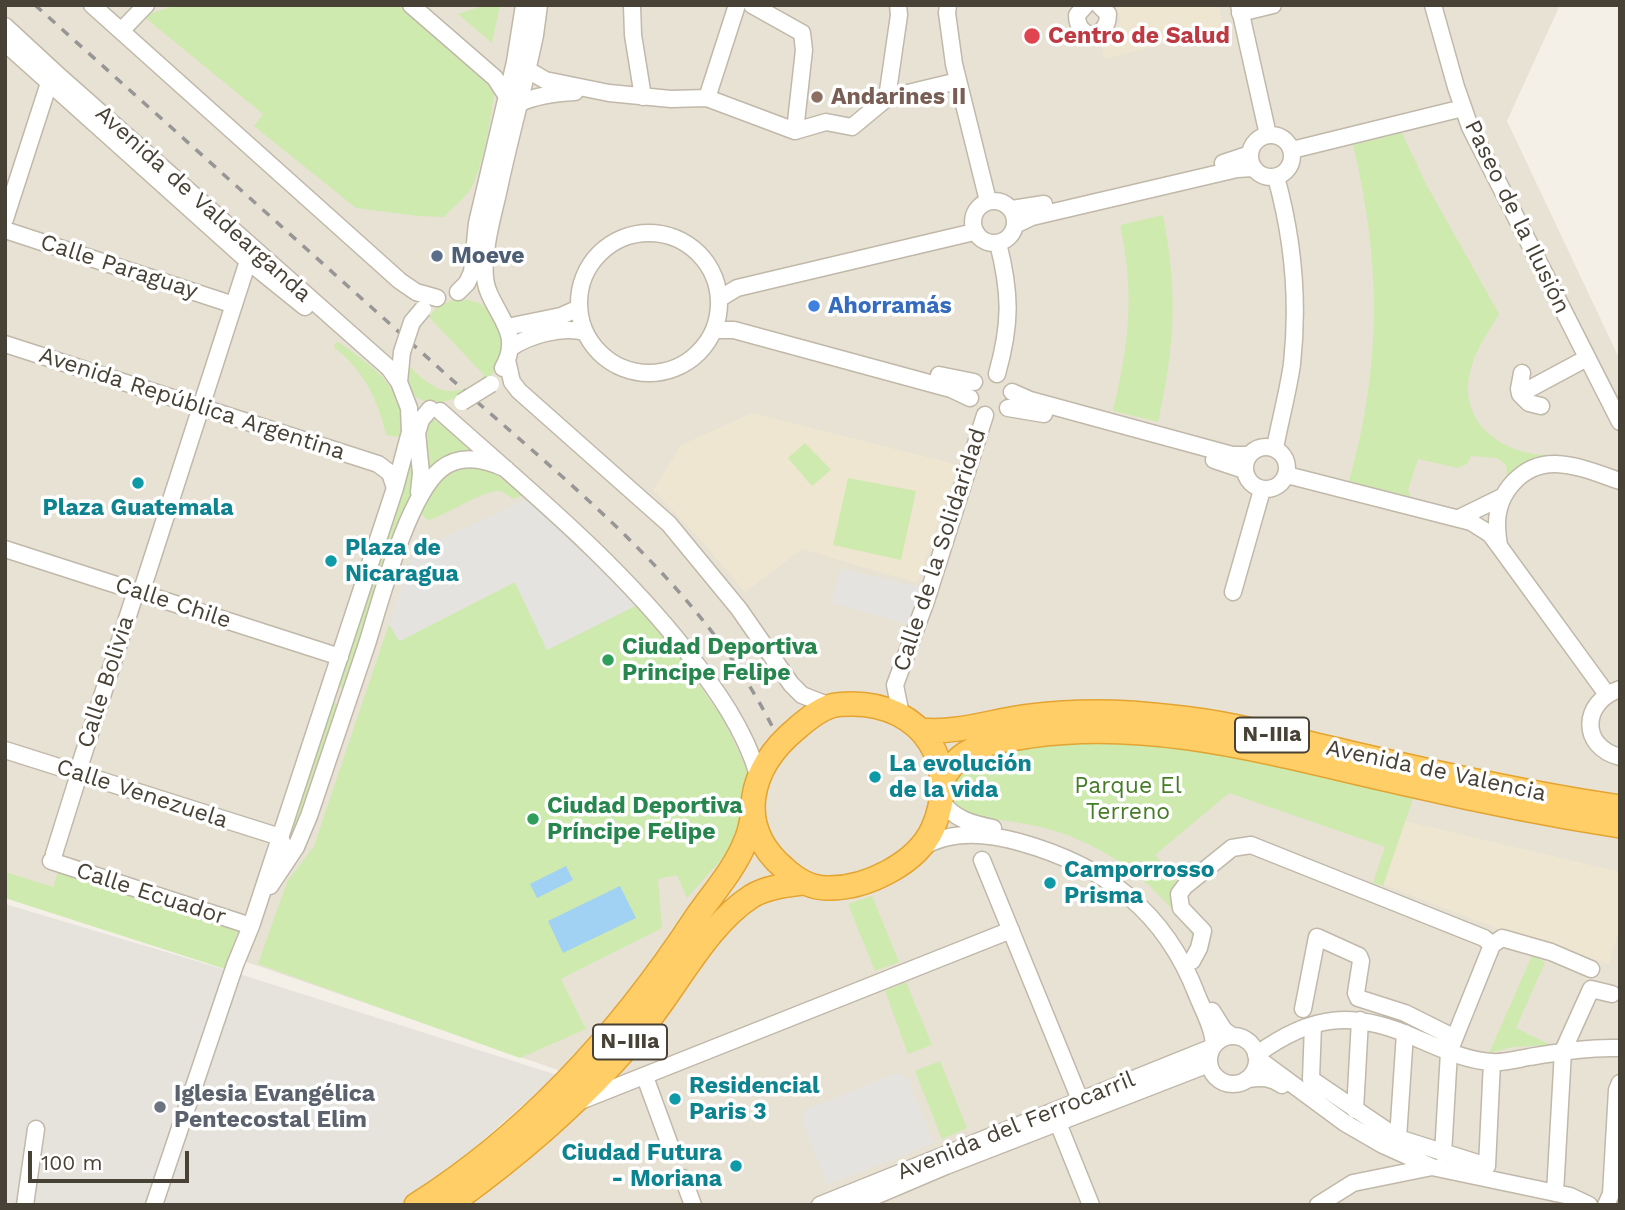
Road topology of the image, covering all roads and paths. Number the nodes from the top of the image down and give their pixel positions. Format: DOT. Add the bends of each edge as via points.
graph roads {
  1 [pos="92,5"];
  2 [pos="146,5"];
  3 [pos="524,5"];
  4 [pos="539,5"];
  5 [pos="632,5"];
  6 [pos="737,5"];
  7 [pos="752,5"];
  8 [pos="898,5"];
  9 [pos="948,5"];
  10 [pos="1086,5"];
  11 [pos="1099,5"];
  12 [pos="1273,5"];
  13 [pos="1433,5"];
  14 [pos="417,8"];
  15 [pos="1239,9"];
  16 [pos="5,26"];
  17 [pos="121,32"];
  18 [pos="5,43"];
  19 [pos="528,70"];
  20 [pos="958,80"];
  21 [pos="50,83"];
  22 [pos="609,93"];
  23 [pos="643,97"];
  24 [pos="707,97"];
  25 [pos="887,98"];
  26 [pos="513,99"];
  27 [pos="1463,108"];
  28 [pos="795,131"];
  29 [pos="1268,135"];
  30 [pos="1292,150"];
  31 [pos="1252,161"];
  32 [pos="1276,177"];
  33 [pos="988,201"];
  34 [pos="1014,217"];
  35 [pos="5,219"];
  36 [pos="973,226"];
  37 [pos="5,230"];
  38 [pos="999,243"];
  39 [pos="248,261"];
  40 [pos="715,279"];
  41 [pos="458,292"];
  42 [pos="437,298"];
  43 [pos="234,305"];
  44 [pos="719,305"];
  45 [pos="579,308"];
  46 [pos="498,309"];
  47 [pos="507,327"];
  48 [pos="714,330"];
  49 [pos="585,331"];
  50 [pos="358,341"];
  51 [pos="5,344"];
  52 [pos="509,354"];
  53 [pos="1587,358"];
  54 [pos="1522,373"];
  55 [pos="998,374"];
  56 [pos="402,389"];
  57 [pos="972,390"];
  58 [pos="1520,394"];
  59 [pos="1010,400"];
  60 [pos="1541,406"];
  61 [pos="201,407"];
  62 [pos="435,410"];
  63 [pos="985,415"];
  64 [pos="1620,422"];
  65 [pos="1275,449"];
  66 [pos="404,456"];
  67 [pos="1247,463"];
  68 [pos="378,464"];
  69 [pos="506,469"];
  70 [pos="1287,475"];
  71 [pos="1620,481"];
  72 [pos="395,488"];
  73 [pos="1262,490"];
  74 [pos="419,498"];
  75 [pos="1502,498"];
  76 [pos="1459,519"];
  77 [pos="1499,546"];
  78 [pos="5,549"];
  79 [pos="138,592"];
  80 [pos="1233,592"];
  81 [pos="340,657"];
  82 [pos="895,685"];
  83 [pos="331,686"];
  84 [pos="1613,691"];
  85 [pos="350,694"];
  86 [pos="867,704"];
  87 [pos="830,706"];
  88 [pos="901,715"];
  89 [pos="921,730"];
  90 [pos="5,750"];
  91 [pos="1620,757"];
  92 [pos="78,774"];
  93 [pos="758,775"];
  94 [pos="942,790"];
  95 [pos="1620,807"];
  96 [pos="753,814"];
  97 [pos="1620,826"];
  98 [pos="280,837"];
  99 [pos="914,853"];
  100 [pos="289,857"];
  101 [pos="52,858"];
  102 [pos="982,860"];
  103 [pos="803,883"];
  104 [pos="251,926"];
  105 [pos="1010,928"];
  106 [pos="1492,945"];
  107 [pos="1192,961"];
  108 [pos="1591,969"];
  109 [pos="1612,994"];
  110 [pos="1303,1009"];
  111 [pos="1360,1020"];
  112 [pos="1314,1024"];
  113 [pos="1405,1033"];
  114 [pos="1232,1036"];
  115 [pos="1451,1044"];
  116 [pos="1213,1046"];
  117 [pos="1620,1048"];
  118 [pos="1563,1051"];
  119 [pos="1256,1056"];
  120 [pos="1492,1062"];
  121 [pos="1209,1064"];
  122 [pos="645,1077"];
  123 [pos="1248,1079"];
  124 [pos="1620,1083"];
  125 [pos="570,1105"];
  126 [pos="1082,1106"];
  127 [pos="1355,1110"];
  128 [pos="1058,1123"];
  129 [pos="36,1129"];
  130 [pos="671,1148"];
  131 [pos="1395,1148"];
  132 [pos="1443,1154"];
  133 [pos="1425,1168"];
  134 [pos="683,1178"];
  135 [pos="1560,1199"];
  136 [pos="26,1205"];
  137 [pos="154,1205"];
  138 [pos="416,1205"];
  139 [pos="449,1205"];
  140 [pos="694,1205"];
  141 [pos="820,1205"];
  142 [pos="855,1205"];
  143 [pos="1091,1205"];
  144 [pos="1318,1205"];
  145 [pos="1589,1205"];
  146 [pos="1606,1205"];
  1 -- 17 [label="street"];
  2 -- 17 [label="street"];
  3 -- 26 [label="street"];
  4 -- 19 [label="street"];
  5 -- 23 [label="street"];
  6 -- 24 [label="street"];
  7 -- 28 [label="street" via="802,33"];
  8 -- 25 [label="street"];
  9 -- 20 [label="street"];
  10 -- 11 [label="street" via="1077,22 1088,34 1103,31 1108,23 1108,14"];
  12 -- 15 [label="street"];
  13 -- 27 [label="street, Paseo de la Ilusión"];
  14 -- 26 [label="street"];
  15 -- 29 [label="street"];
  16 -- 50 [label="street, Avenida de Valdearganda"];
  17 -- 42 [label="street" via="400,281"];
  18 -- 21 [label="street"];
  19 -- 22 [label="street" via="545,80"];
  19 -- 26 [label="street"];
  20 -- 25 [label="street"];
  20 -- 33 [label="street"];
  21 -- 35 [label="street"];
  21 -- 39 [label="street"];
  22 -- 23 [label="street"];
  22 -- 26 [label="street"];
  23 -- 24 [label="street"];
  24 -- 28 [label="street"];
  25 -- 28 [label="street" via="852,127 826,122"];
  26 -- 41 [label="street" via="477,223 472,272"];
  26 -- 46 [label="street" via="485,262 486,284"];
  27 -- 30 [label="street"];
  27 -- 53 [label="street, Paseo de la Ilusión"];
  29 -- 30 [label="street" via="1284,139"];
  29 -- 31 [label="street" via="1254,144"];
  30 -- 32 [label="street" via="1290,166"];
  31 -- 32 [label="street" via="1260,174"];
  31 -- 34 [label="street" via="1235,160 1043,205"];
  32 -- 65 [label="street" via="1287,216 1295,280 1292,365"];
  33 -- 34 [label="street" via="997,200"];
  33 -- 36 [label="street" via="974,212"];
  34 -- 38 [label="street" via="1006,240"];
  36 -- 38 [label="street" via="981,239"];
  36 -- 40 [label="street" via="734,279"];
  36 -- 44 [label="street" via="737,288"];
  37 -- 43 [label="street, Calle Paraguay"];
  38 -- 55 [label="street" via="1009,294"];
  39 -- 43 [label="street, Calle Bolivia"];
  39 -- 50 [label="street" via="340,334"];
  40 -- 44 [label="street"];
  40 -- 45 [label="street" via="687,244 658,233 634,234 615,241 596,257 582,281"];
  41 -- 42 [label="street"];
  41 -- 46 [label="street"];
  42 -- 56 [label="street, bridge" via="412,322 402,352"];
  43 -- 61 [label="street, Calle Bolivia"];
  44 -- 48 [label="street"];
  44 -- 57 [label="street" via="736,321 954,380"];
  45 -- 47 [label="street"];
  45 -- 49 [label="street"];
  46 -- 47 [label="street"];
  47 -- 52 [label="street"];
  48 -- 49 [label="street" via="687,362 646,373 610,361"];
  48 -- 57 [label="street" via="734,330 951,389"];
  49 -- 52 [label="street" via="565,330 520,341"];
  50 -- 56 [label="street, Avenida de Valdearganda" via="389,368"];
  51 -- 61 [label="street, Avenida República Argentina"];
  52 -- 62 [label="street, bridge" via="491,384 462,402"];
  52 -- 87 [label="street" via="512,382 519,391 669,524 739,609 791,684 802,695"];
  53 -- 58 [label="street"];
  53 -- 64 [label="street, Paseo de la Ilusión"];
  54 -- 58 [label="street"];
  55 -- 57 [label="street" via="980,376"];
  55 -- 59 [label="street" via="1006,379"];
  56 -- 62 [label="street" via="418,405"];
  56 -- 66 [label="street" via="410,418"];
  57 -- 63 [label="street" via="978,411"];
  58 -- 60 [label="street"];
  59 -- 63 [label="street" via="1002,413"];
  59 -- 67 [label="street" via="1030,400 1232,455"];
  61 -- 68 [label="street, Avenida República Argentina"];
  61 -- 79 [label="street, Calle Bolivia"];
  62 -- 69 [label="street"];
  62 -- 74 [label="street" via="421,420 416,433"];
  63 -- 82 [label="street, Calle de la Solidaridad"];
  65 -- 67 [label="street" via="1256,449"];
  65 -- 70 [label="street" via="1286,461"];
  66 -- 68 [label="street"];
  66 -- 72 [label="street"];
  67 -- 73 [label="street" via="1249,482"];
  68 -- 72 [label="street" via="390,473"];
  69 -- 74 [label="street" via="481,459 456,461 430,479"];
  69 -- 93 [label="street" via="631,584 667,625 728,708"];
  70 -- 73 [label="street" via="1279,486"];
  70 -- 76 [label="street"];
  71 -- 75 [label="street" via="1552,464 1520,476"];
  72 -- 81 [label="street"];
  73 -- 80 [label="street"];
  74 -- 85 [label="street"];
  75 -- 76 [label="street"];
  75 -- 77 [label="street"];
  76 -- 77 [label="street" via="1482,527"];
  77 -- 84 [label="street"];
  78 -- 79 [label="street, Calle Chile"];
  79 -- 81 [label="street, Calle Chile"];
  79 -- 92 [label="street, Calle Bolivia"];
  81 -- 83 [label="street"];
  82 -- 86 [label="street, Calle de la Solidaridad"];
  82 -- 88 [label="street, Calle de la Solidaridad"];
  83 -- 85 [label="street" via="338,696"];
  83 -- 98 [label="street"];
  84 -- 91 [label="street" via="1593,709 1592,734 1602,749"];
  85 -- 100 [label="street" via="309,816"];
  86 -- 87 [label="highway, N-IIIa"];
  86 -- 88 [label="highway, N-IIIa"];
  87 -- 93 [label="highway, N-IIIa" via="780,742"];
  88 -- 89 [label="highway, N-IIIa"];
  89 -- 94 [label="highway, N-IIIa" via="934,748"];
  89 -- 95 [label="highway, Avenida de Valencia / N-IIIa" via="956,730 1055,713 1176,717 1479,782"];
  90 -- 92 [label="street, Calle Venezuela"];
  92 -- 98 [label="street, Calle Venezuela"];
  92 -- 101 [label="street, Calle Bolivia"];
  93 -- 96 [label="highway, N-IIIa"];
  94 -- 97 [label="highway, Avenida de Valencia / N-IIIa" via="951,766 966,752 993,743 1066,732 1121,731 1214,742"];
  94 -- 99 [label="highway, N-IIIa" via="932,830"];
  94 -- 107 [label="street" via="956,817 1046,840 1110,872 1163,919"];
  96 -- 103 [label="highway, N-IIIa" via="765,849"];
  96 -- 138 [label="highway, N-IIIa" via="747,840 736,858 617,1027 525,1121"];
  98 -- 100 [label="street"];
  98 -- 104 [label="street"];
  99 -- 103 [label="highway, N-IIIa" via="891,871 862,884 824,888"];
  99 -- 116 [label="street" via="941,839 982,835 1043,849 1105,879 1140,906 1173,945 1210,1026"];
  100 -- 104 [label="street"];
  101 -- 104 [label="street, Calle Ecuador"];
  102 -- 105 [label="street"];
  103 -- 125 [label="highway, N-IIIa" via="754,895 739,906 704,944 613,1063"];
  104 -- 137 [label="street"];
  105 -- 122 [label="street"];
  105 -- 126 [label="street"];
  106 -- 107 [label="street" via="1251,845 1232,848 1179,894 1181,908 1203,930"];
  106 -- 108 [label="street" via="1502,938"];
  106 -- 115 [label="street"];
  107 -- 114 [label="street" via="1213,1013"];
  109 -- 118 [label="street" via="1591,989"];
  110 -- 115 [label="street" via="1317,937 1359,956 1358,998 1405,1013"];
  111 -- 112 [label="street"];
  111 -- 113 [label="street"];
  111 -- 127 [label="street"];
  112 -- 119 [label="street" via="1273,1041"];
  112 -- 127 [label="street" via="1311,1079"];
  113 -- 115 [label="street"];
  113 -- 131 [label="street"];
  114 -- 116 [label="street"];
  114 -- 119 [label="street" via="1247,1041"];
  115 -- 120 [label="street"];
  115 -- 132 [label="street"];
  116 -- 121 [label="street"];
  116 -- 126 [label="street, Avenida del Ferrocarril"];
  117 -- 118 [label="street"];
  118 -- 120 [label="street"];
  118 -- 135 [label="street"];
  119 -- 123 [label="street"];
  119 -- 131 [label="street" via="1345,1123"];
  120 -- 132 [label="street" via="1487,1166"];
  121 -- 123 [label="street" via="1224,1082"];
  121 -- 126 [label="street, Avenida del Ferrocarril"];
  122 -- 125 [label="street"];
  122 -- 130 [label="street"];
  123 -- 131 [label="street" via="1274,1079 1340,1128"];
  124 -- 146 [label="street" via="1611,1194"];
  125 -- 139 [label="highway, N-IIIa" via="493,1174"];
  126 -- 128 [label="street, Avenida del Ferrocarril"];
  126 -- 141 [label="street, Avenida del Ferrocarril"];
  127 -- 131 [label="street"];
  128 -- 142 [label="street, Avenida del Ferrocarril"];
  128 -- 143 [label="street"];
  129 -- 136 [label="street"];
  131 -- 132 [label="street"];
  131 -- 133 [label="street"];
  133 -- 135 [label="street"];
  133 -- 144 [label="street" via="1353,1183"];
  134 -- 140 [label="street"];
  135 -- 145 [label="street" via="1570,1196"];
}
